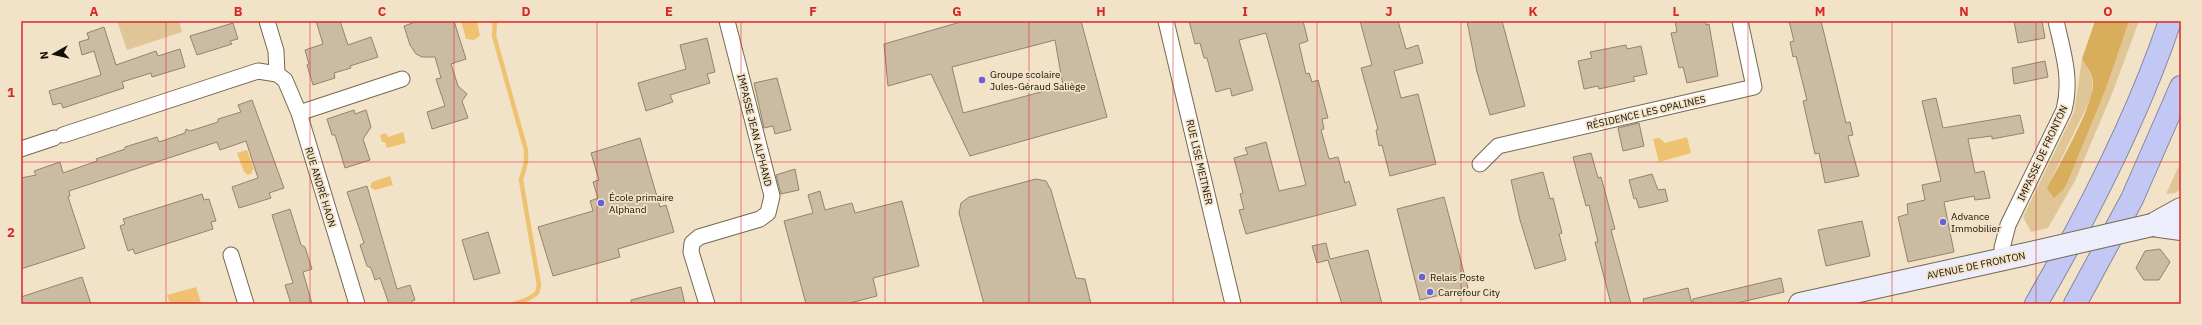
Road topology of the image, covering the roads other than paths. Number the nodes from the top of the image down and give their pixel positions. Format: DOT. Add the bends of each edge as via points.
graph roads {
  1 [pos="267,21"];
  2 [pos="727,21"];
  3 [pos="1166,21"];
  4 [pos="1740,21"];
  5 [pos="2056,21"];
  6 [pos="2170,21"];
  7 [pos="277,74"];
  8 [pos="402,79"];
  9 [pos="2181,87"];
  10 [pos="299,113"];
  11 [pos="21,149"];
  12 [pos="1480,164"];
  13 [pos="2181,209"];
  14 [pos="2181,220"];
  15 [pos="2152,225"];
  16 [pos="2181,229"];
  17 [pos="231,255"];
  18 [pos="2012,257"];
  19 [pos="246,304"];
  20 [pos="357,304"];
  21 [pos="707,304"];
  22 [pos="1234,304"];
  23 [pos="1800,304"];
  24 [pos="2036,304"];
  25 [pos="2076,304"];
  1 -- 7 [label="street" via="276,51"];
  2 -- 21 [label="street, IMPASSE JEAN ALPHAND" via="772,196 768,213 760,219 699,237 692,243 692,252"];
  3 -- 22 [label="street, RUE LISE MEITNER"];
  4 -- 12 [label="street, RÉSIDENCE LES OPALINES" via="1754,87 1498,146"];
  5 -- 18 [label="street, IMPASSE DE FRONTON" via="2068,92 2064,110 2008,225 2002,248"];
  6 -- 24 [label="highway" via="2136,108 2110,164"];
  7 -- 10 [label="street, RUE ANDRÉ HAON" via="285,80"];
  7 -- 11 [label="street" via="258,71"];
  8 -- 10 [label="street"];
  9 -- 25 [label="highway" via="2132,199"];
  10 -- 20 [label="street, RUE ANDRÉ HAON"];
  13 -- 15 [label="main road, AVENUE DE FRONTON"];
  14 -- 15 [label="main road, AVENUE DE FRONTON"];
  15 -- 16 [label="main road, AVENUE DE FRONTON"];
  15 -- 18 [label="main road, AVENUE DE FRONTON, bridge"];
  17 -- 19 [label="street"];
  18 -- 23 [label="main road, AVENUE DE FRONTON"];
}
